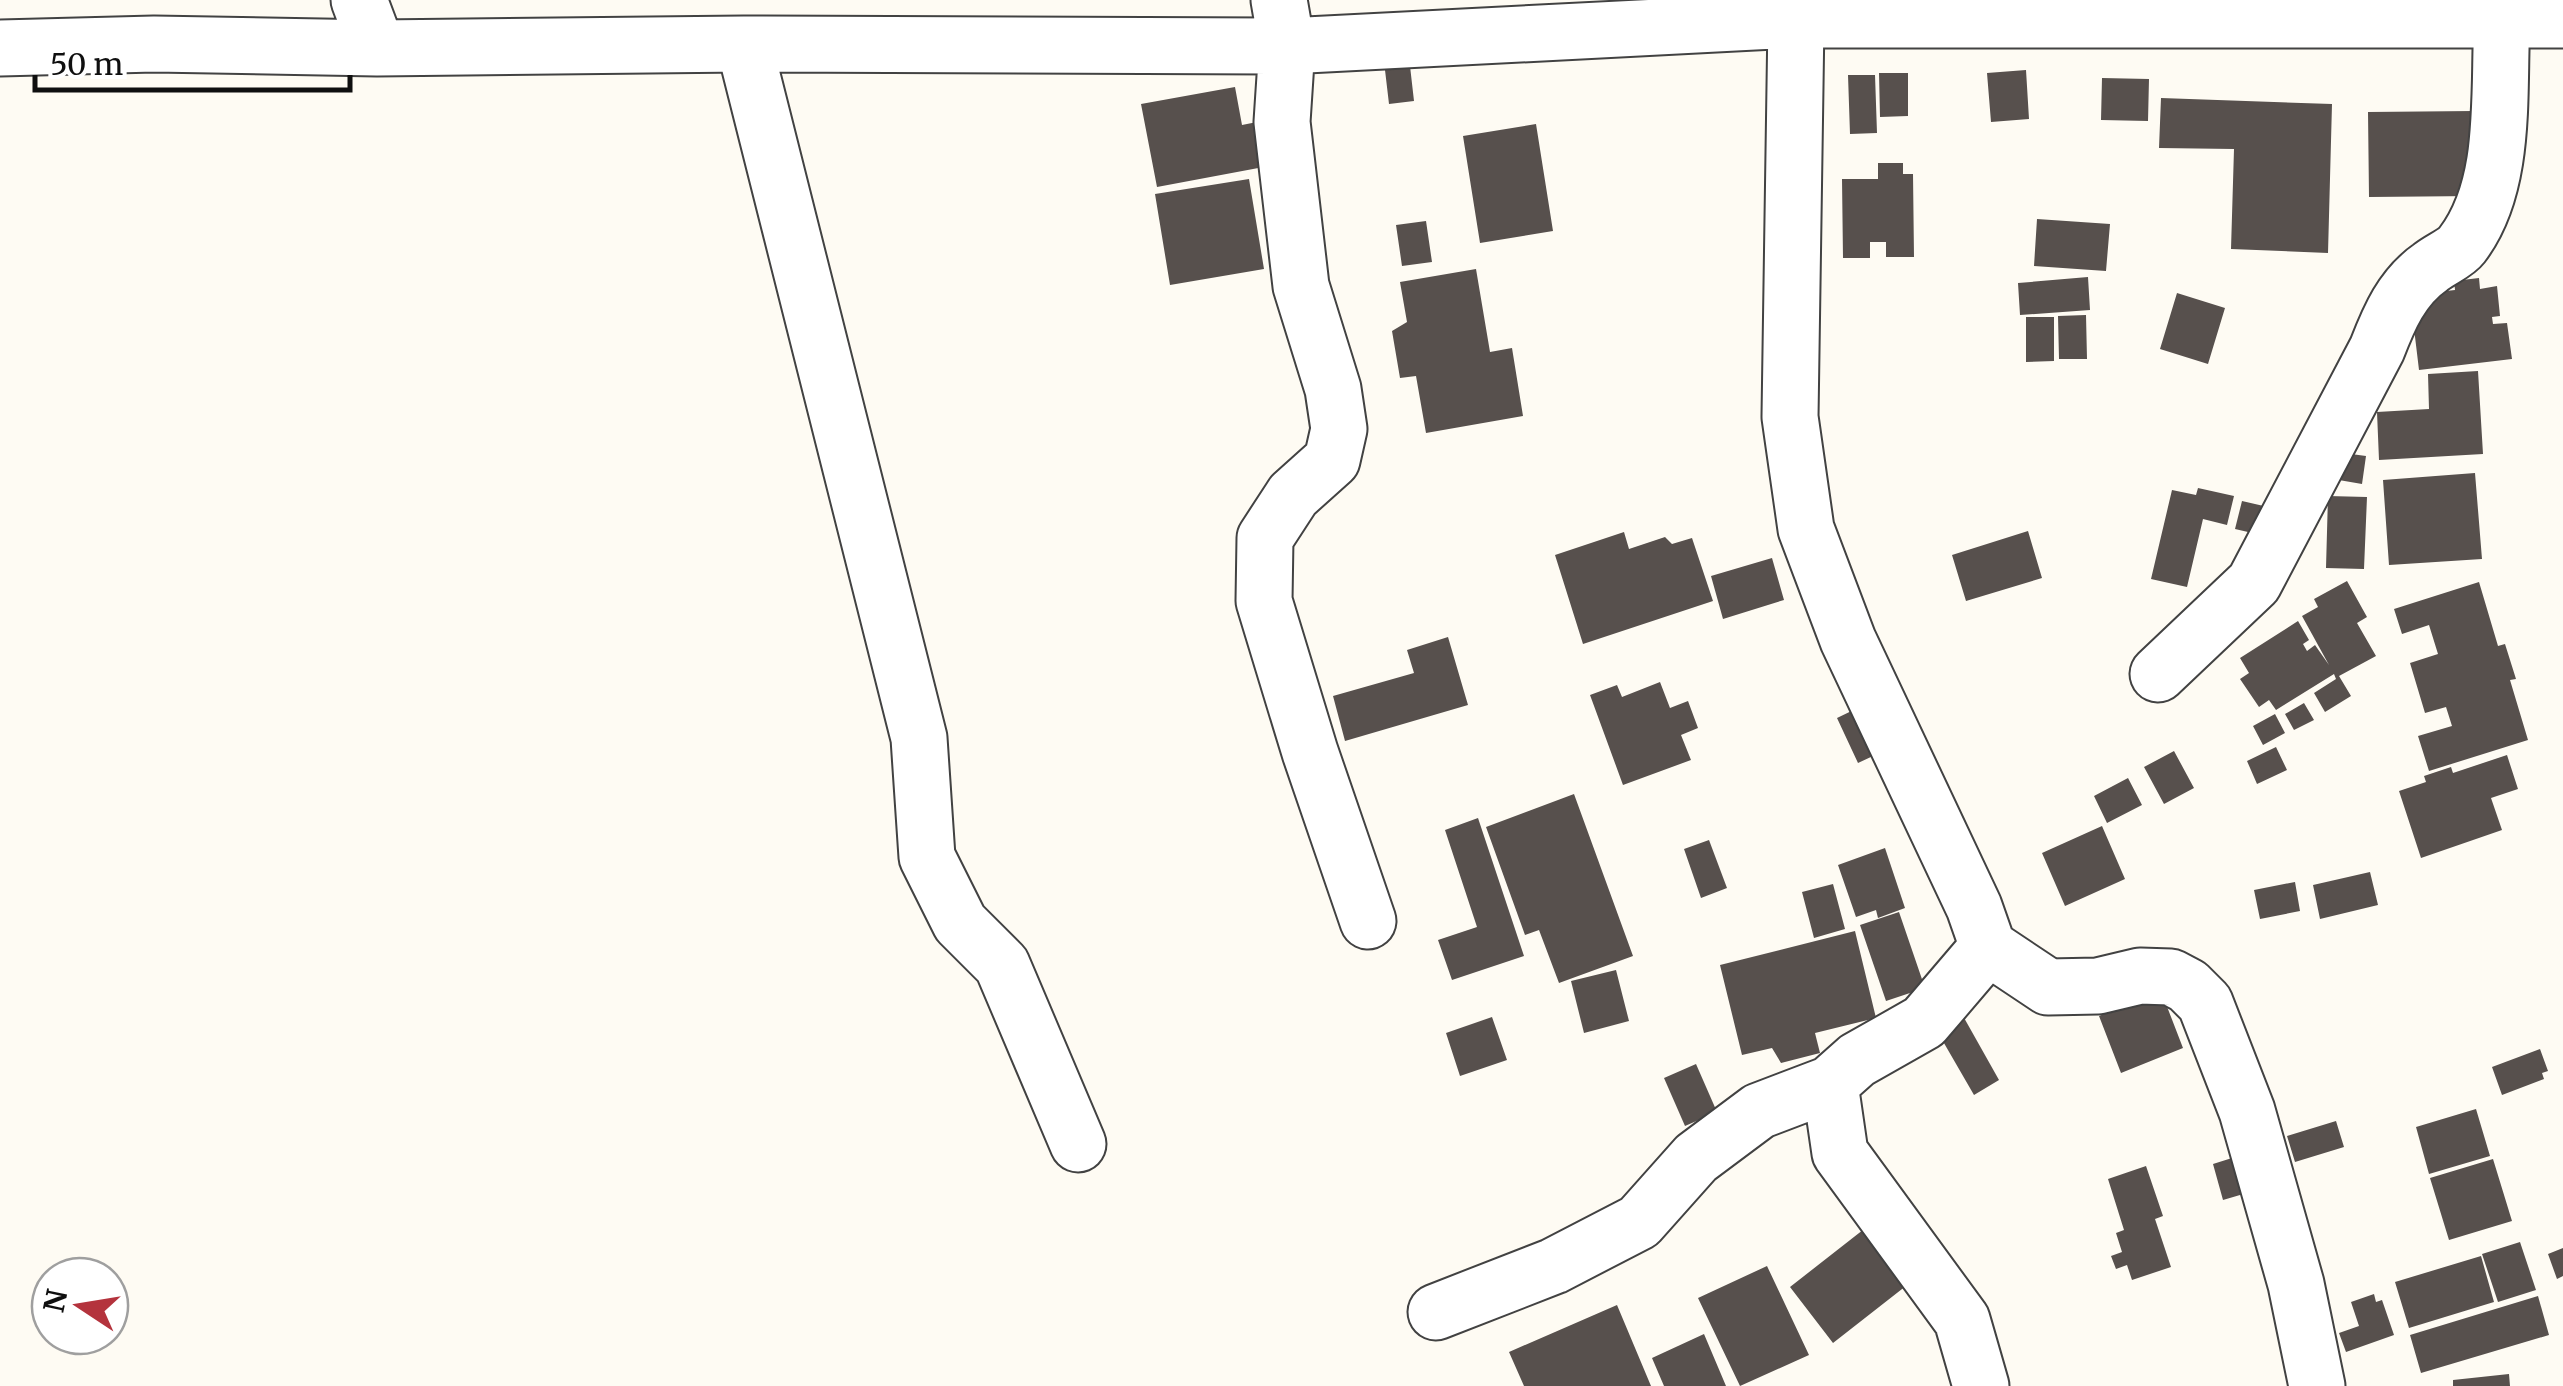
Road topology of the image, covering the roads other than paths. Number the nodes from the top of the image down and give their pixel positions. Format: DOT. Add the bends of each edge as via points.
graph roads {
  1 [pos="1796,20"];
  2 [pos="2502,20"];
  3 [pos="2563,20"];
  4 [pos="1283,23"];
  5 [pos="368,24"];
  6 [pos="744,44"];
  7 [pos="0,48"];
  8 [pos="2158,674"];
  9 [pos="1368,921"];
  10 [pos="1988,947"];
  11 [pos="1830,1084"];
  12 [pos="1078,1144"];
  13 [pos="1436,1312"];
  14 [pos="1981,1386"];
  15 [pos="2318,1386"];
  1 -- 2 [label="street"];
  1 -- 4 [label="street"];
  1 -- 10 [label="street" via="1790,418 1806,529 1848,640"];
  2 -- 3 [label="street"];
  2 -- 8 [label="street" via="2495,154 2483,210 2460,248 2428,268 2390,314 2378,349 2254,583"];
  4 -- 6 [label="street"];
  4 -- 9 [label="street" via="1282,122 1301,286 1339,428 1332,460 1293,495 1265,538 1264,600"];
  5 -- 6 [label="street"];
  5 -- 7 [label="street" via="154,44"];
  6 -- 12 [label="street" via="918,738 927,858 960,924 1002,965"];
  10 -- 11 [label="street" via="1924,1022 1857,1060"];
  10 -- 15 [label="street" via="2048,987 2171,977 2205,1003 2247,1111"];
  11 -- 13 [label="street" via="1759,1111 1696,1158 1639,1222 1554,1266"];
  11 -- 14 [label="street" via="1840,1153 1962,1320"];
}
